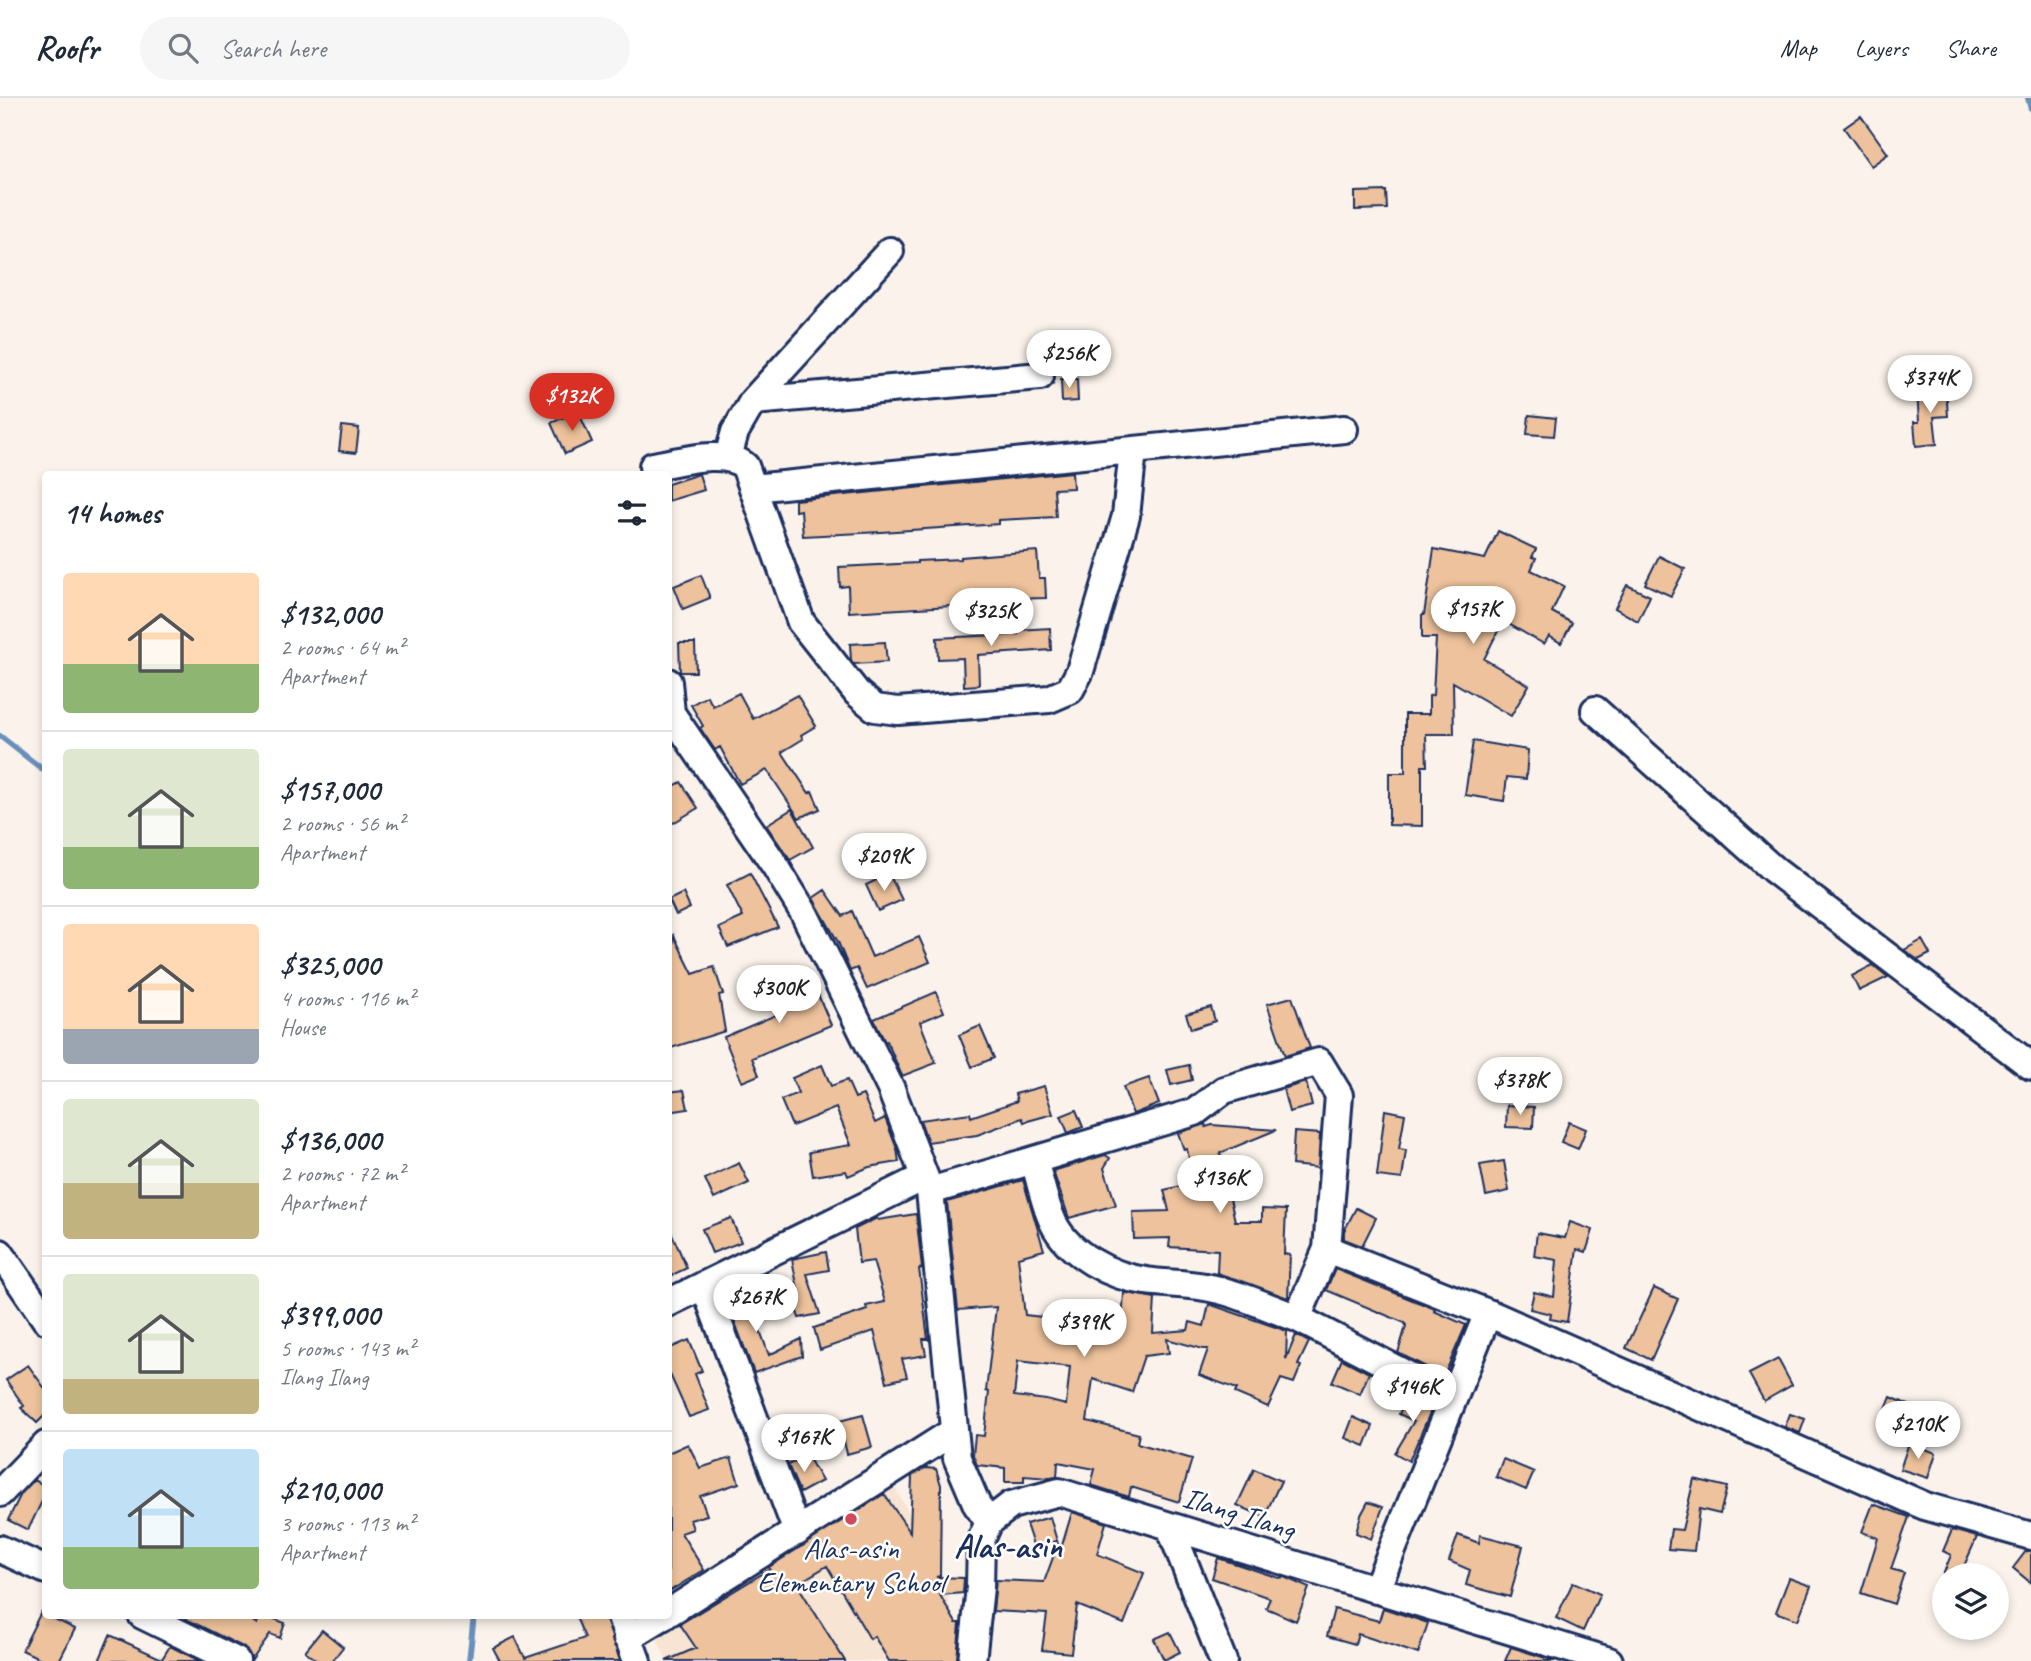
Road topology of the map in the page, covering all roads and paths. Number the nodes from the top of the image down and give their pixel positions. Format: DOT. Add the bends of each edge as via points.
graph roads {
  1 [pos="890,251"];
  2 [pos="1040,376"];
  3 [pos="752,401"];
  4 [pos="1344,429"];
  5 [pos="1133,450"];
  6 [pos="727,457"];
  7 [pos="654,471"];
  8 [pos="753,488"];
  9 [pos="1595,710"];
  10 [pos="672,714"];
  11 [pos="2031,1066"];
  12 [pos="1034,1160"];
  13 [pos="927,1184"];
  14 [pos="1327,1249"];
  15 [pos="0,1253"];
  16 [pos="704,1285"];
  17 [pos="672,1301"];
  18 [pos="1488,1313"];
  19 [pos="42,1314"];
  20 [pos="1297,1318"];
  21 [pos="1452,1398"];
  22 [pos="954,1431"];
  23 [pos="42,1449"];
  24 [pos="0,1493"];
  25 [pos="989,1522"];
  26 [pos="1170,1527"];
  27 [pos="797,1532"];
  28 [pos="2031,1536"];
  29 [pos="0,1549"];
  30 [pos="42,1568"];
  31 [pos="1376,1590"];
  32 [pos="672,1611"];
  33 [pos="150,1619"];
  34 [pos="659,1619"];
  35 [pos="628,1638"];
  36 [pos="236,1661"];
  37 [pos="972,1661"];
  38 [pos="1223,1661"];
  39 [pos="1609,1661"];
  1 -- 3 [label="street"];
  2 -- 3 [label="street"];
  3 -- 6 [label="street" via="734,432"];
  4 -- 5 [label="street"];
  5 -- 8 [label="street"];
  5 -- 8 [label="street" via="1126,516 1080,671 1070,690 1049,699 898,711 875,708 857,693 801,622"];
  6 -- 7 [label="street" via="653,466"];
  6 -- 8 [label="street" via="746,466"];
  9 -- 11 [label="street" via="1774,870"];
  10 -- 13 [label="street" via="804,913 891,1089"];
  12 -- 13 [label="street"];
  12 -- 14 [label="street" via="1195,1112 1224,1090 1319,1062 1339,1095"];
  12 -- 20 [label="street" via="1054,1223 1082,1255 1122,1276 1223,1291"];
  13 -- 16 [label="street"];
  13 -- 22 [label="street"];
  14 -- 18 [label="street"];
  14 -- 20 [label="street"];
  15 -- 19 [label="street"];
  16 -- 17 [label="street"];
  16 -- 27 [label="street"];
  18 -- 21 [label="street"];
  18 -- 28 [label="street" via="1926,1506"];
  20 -- 21 [label="street"];
  21 -- 31 [label="street"];
  22 -- 25 [label="street" via="957,1458"];
  22 -- 27 [label="street"];
  23 -- 24 [label="street"];
  25 -- 26 [label="street, Ilang Ilang" via="1011,1505 1059,1492"];
  25 -- 37 [label="street" via="981,1540"];
  26 -- 31 [label="street, Ilang Ilang"];
  26 -- 38 [label="street"];
  27 -- 32 [label="street"];
  29 -- 30 [label="street"];
  31 -- 39 [label="street, Ilang Ilang"];
  33 -- 36 [label="street"];
  34 -- 35 [label="street"];
}
